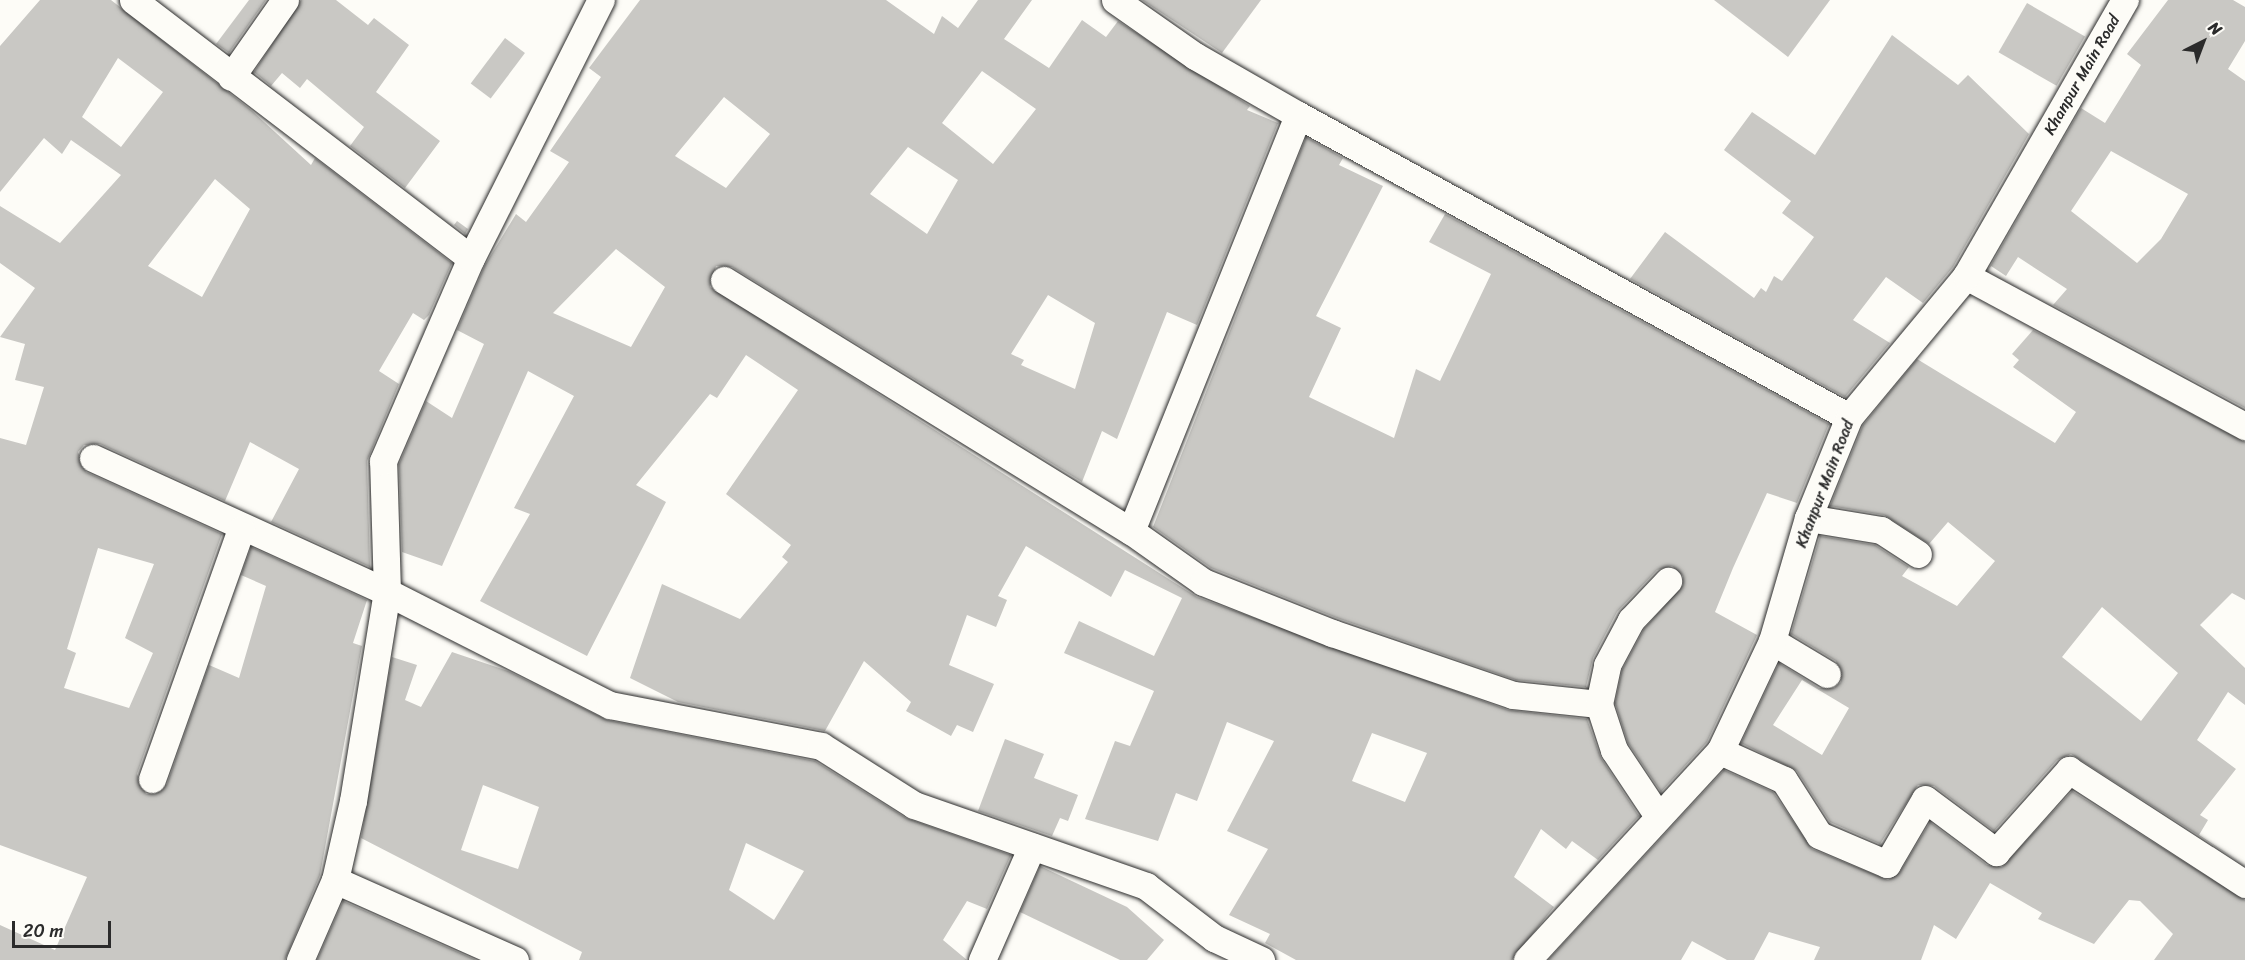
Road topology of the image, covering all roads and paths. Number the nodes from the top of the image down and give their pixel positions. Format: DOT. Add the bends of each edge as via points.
graph roads {
  1 [pos="133,0"];
  2 [pos="285,0"];
  3 [pos="602,0"];
  4 [pos="1116,0"];
  5 [pos="2125,0"];
  6 [pos="231,77"];
  7 [pos="1298,115"];
  8 [pos="471,258"];
  9 [pos="1966,276"];
  10 [pos="724,280"];
  11 [pos="1849,417"];
  12 [pos="2245,426"];
  13 [pos="93,458"];
  14 [pos="1808,518"];
  15 [pos="242,529"];
  16 [pos="1131,531"];
  17 [pos="1918,554"];
  18 [pos="1668,581"];
  19 [pos="387,592"];
  20 [pos="1772,641"];
  21 [pos="1827,674"];
  22 [pos="1599,704"];
  23 [pos="1720,751"];
  24 [pos="152,779"];
  25 [pos="1658,816"];
  26 [pos="1032,846"];
  27 [pos="335,880"];
  28 [pos="2245,884"];
  29 [pos="300,960"];
  30 [pos="515,960"];
  31 [pos="982,960"];
  32 [pos="1261,960"];
  33 [pos="1527,960"];
  1 -- 6 [label="street"];
  2 -- 6 [label="street"];
  3 -- 8 [label="street"];
  4 -- 7 [label="street" via="1195,56"];
  5 -- 9 [label="street, Khanpur Main Road"];
  6 -- 8 [label="street"];
  7 -- 11 [label="street"];
  7 -- 16 [label="street"];
  8 -- 19 [label="street" via="383,460"];
  9 -- 11 [label="street, Khanpur Main Road"];
  9 -- 12 [label="street"];
  10 -- 16 [label="street"];
  11 -- 14 [label="street, Khanpur Main Road"];
  13 -- 15 [label="street"];
  14 -- 17 [label="street" via="1881,530"];
  14 -- 20 [label="street, Khanpur Main Road"];
  15 -- 19 [label="street"];
  15 -- 24 [label="street"];
  16 -- 22 [label="street" via="1203,582 1332,633 1513,695"];
  18 -- 22 [label="street" via="1631,620 1607,665"];
  19 -- 26 [label="street" via="610,705 821,746 914,805"];
  19 -- 27 [label="street"];
  20 -- 21 [label="street"];
  20 -- 23 [label="street, Khanpur Main Road"];
  22 -- 25 [label="street" via="1614,750"];
  23 -- 25 [label="street, Khanpur Main Road"];
  23 -- 28 [label="street" via="1784,780 1819,835 1887,864 1925,799 1996,852 2069,770"];
  25 -- 33 [label="street, Khanpur Main Road"];
  26 -- 31 [label="street"];
  26 -- 32 [label="street" via="1146,886 1214,938"];
  27 -- 29 [label="street"];
  27 -- 30 [label="street"];
}
